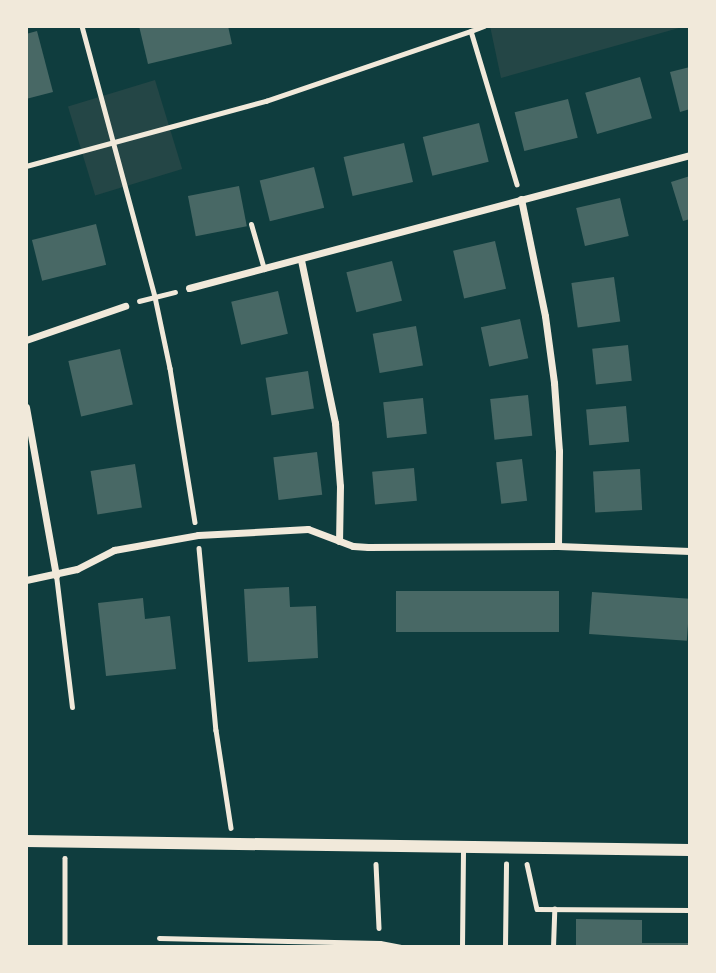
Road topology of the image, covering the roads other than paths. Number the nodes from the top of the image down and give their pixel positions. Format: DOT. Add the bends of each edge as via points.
graph roads {
  1 [pos="690,155"];
  2 [pos="521,199"];
  3 [pos="251,224"];
  4 [pos="301,260"];
  5 [pos="264,269"];
  6 [pos="189,288"];
  7 [pos="125,306"];
  8 [pos="26,340"];
  9 [pos="26,407"];
  10 [pos="339,541"];
  11 [pos="558,546"];
  12 [pos="690,551"];
  13 [pos="56,575"];
  14 [pos="26,580"];
  15 [pos="72,708"];
  16 [pos="26,841"];
  17 [pos="463,845"];
  18 [pos="690,850"];
  19 [pos="159,938"];
  20 [pos="400,947"];
  21 [pos="462,947"];
  1 -- 2 [label="street"];
  2 -- 4 [label="street"];
  2 -- 11 [label="street" via="555,383"];
  3 -- 5 [label="lane"];
  4 -- 5 [label="street"];
  4 -- 10 [label="street" via="335,423"];
  5 -- 6 [label="street"];
  7 -- 8 [label="street"];
  9 -- 13 [label="street"];
  10 -- 11 [label="street" via="368,547"];
  10 -- 13 [label="street" via="308,529 198,535 114,550"];
  11 -- 12 [label="street"];
  13 -- 14 [label="street"];
  13 -- 15 [label="lane"];
  16 -- 17 [label="street"];
  17 -- 18 [label="street"];
  17 -- 21 [label="lane"];
  19 -- 20 [label="lane"];
}
